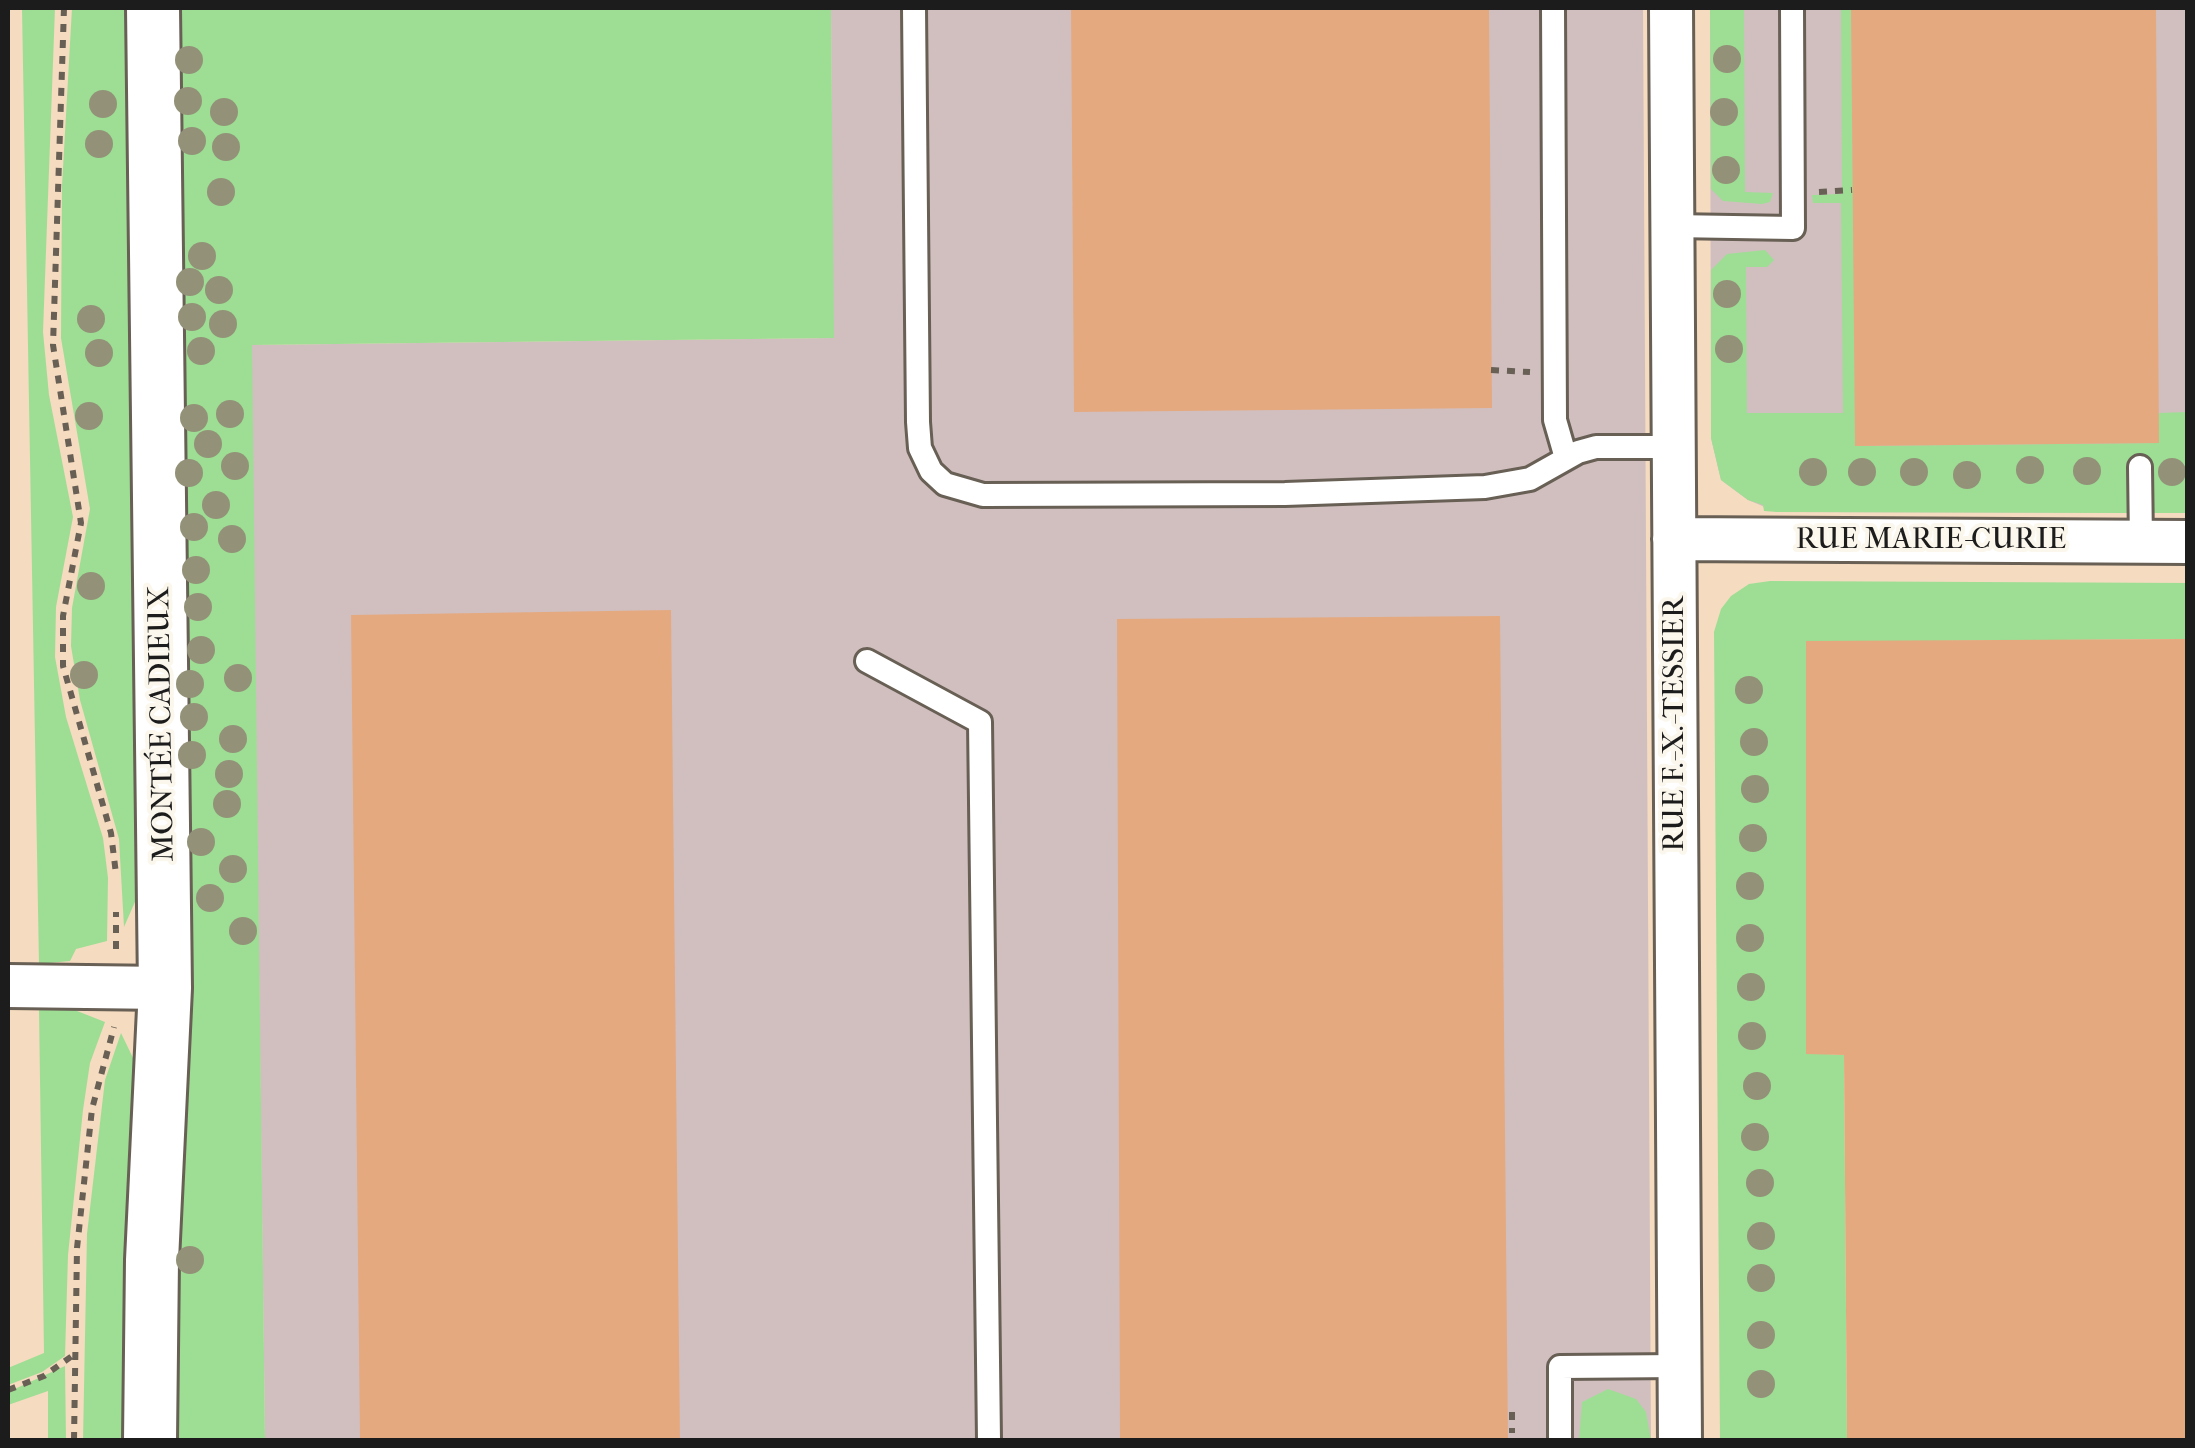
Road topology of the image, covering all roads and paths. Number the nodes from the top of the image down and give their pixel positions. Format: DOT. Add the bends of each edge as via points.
graph roads {
  1 [pos="64,8"];
  2 [pos="152,8"];
  3 [pos="914,8"];
  4 [pos="1553,8"];
  5 [pos="1672,8"];
  6 [pos="1792,8"];
  7 [pos="1852,190"];
  8 [pos="1842,191"];
  9 [pos="1673,226"];
  10 [pos="1675,448"];
  11 [pos="1566,458"];
  12 [pos="2140,467"];
  13 [pos="1674,539"];
  14 [pos="2142,542"];
  15 [pos="2188,542"];
  16 [pos="867,662"];
  17 [pos="116,890"];
  18 [pos="116,905"];
  19 [pos="116,934"];
  20 [pos="8,986"];
  21 [pos="165,988"];
  22 [pos="114,1026"];
  23 [pos="72,1356"];
  24 [pos="1680,1366"];
  25 [pos="8,1390"];
  26 [pos="1512,1412"];
  27 [pos="1510,1436"];
  28 [pos="74,1440"];
  29 [pos="150,1440"];
  30 [pos="989,1440"];
  31 [pos="1560,1440"];
  32 [pos="1680,1440"];
  1 -- 17 [label="path, MONTÉE CADIEUX" via="52,346 82,523 62,652 111,832"];
  2 -- 21 [label="street, MONTÉE CADIEUX"];
  3 -- 11 [label="lane" via="918,422 920,448 945,484 983,494 1485,487 1530,479"];
  4 -- 11 [label="lane" via="1555,420"];
  5 -- 9 [label="street, RUE F.-X.-TESSIER"];
  6 -- 9 [label="lane" via="1794,228"];
  7 -- 8 [label="path"];
  9 -- 10 [label="street, RUE F.-X.-TESSIER"];
  10 -- 11 [label="lane" via="1596,447"];
  10 -- 13 [label="street, RUE F.-X.-TESSIER"];
  12 -- 14 [label="lane"];
  13 -- 14 [label="street, RUE MARIE-CURIE"];
  13 -- 24 [label="street, RUE F.-X.-TESSIER"];
  14 -- 15 [label="street, RUE MARIE-CURIE"];
  16 -- 30 [label="lane" via="980,722"];
  18 -- 19 [label="path"];
  20 -- 21 [label="street"];
  21 -- 29 [label="street, MONTÉE CADIEUX"];
  22 -- 23 [label="path" via="92,1110"];
  23 -- 25 [label="path"];
  23 -- 28 [label="path"];
  24 -- 31 [label="lane" via="1560,1366"];
  24 -- 32 [label="street, RUE F.-X.-TESSIER"];
  26 -- 27 [label="path"];
}
